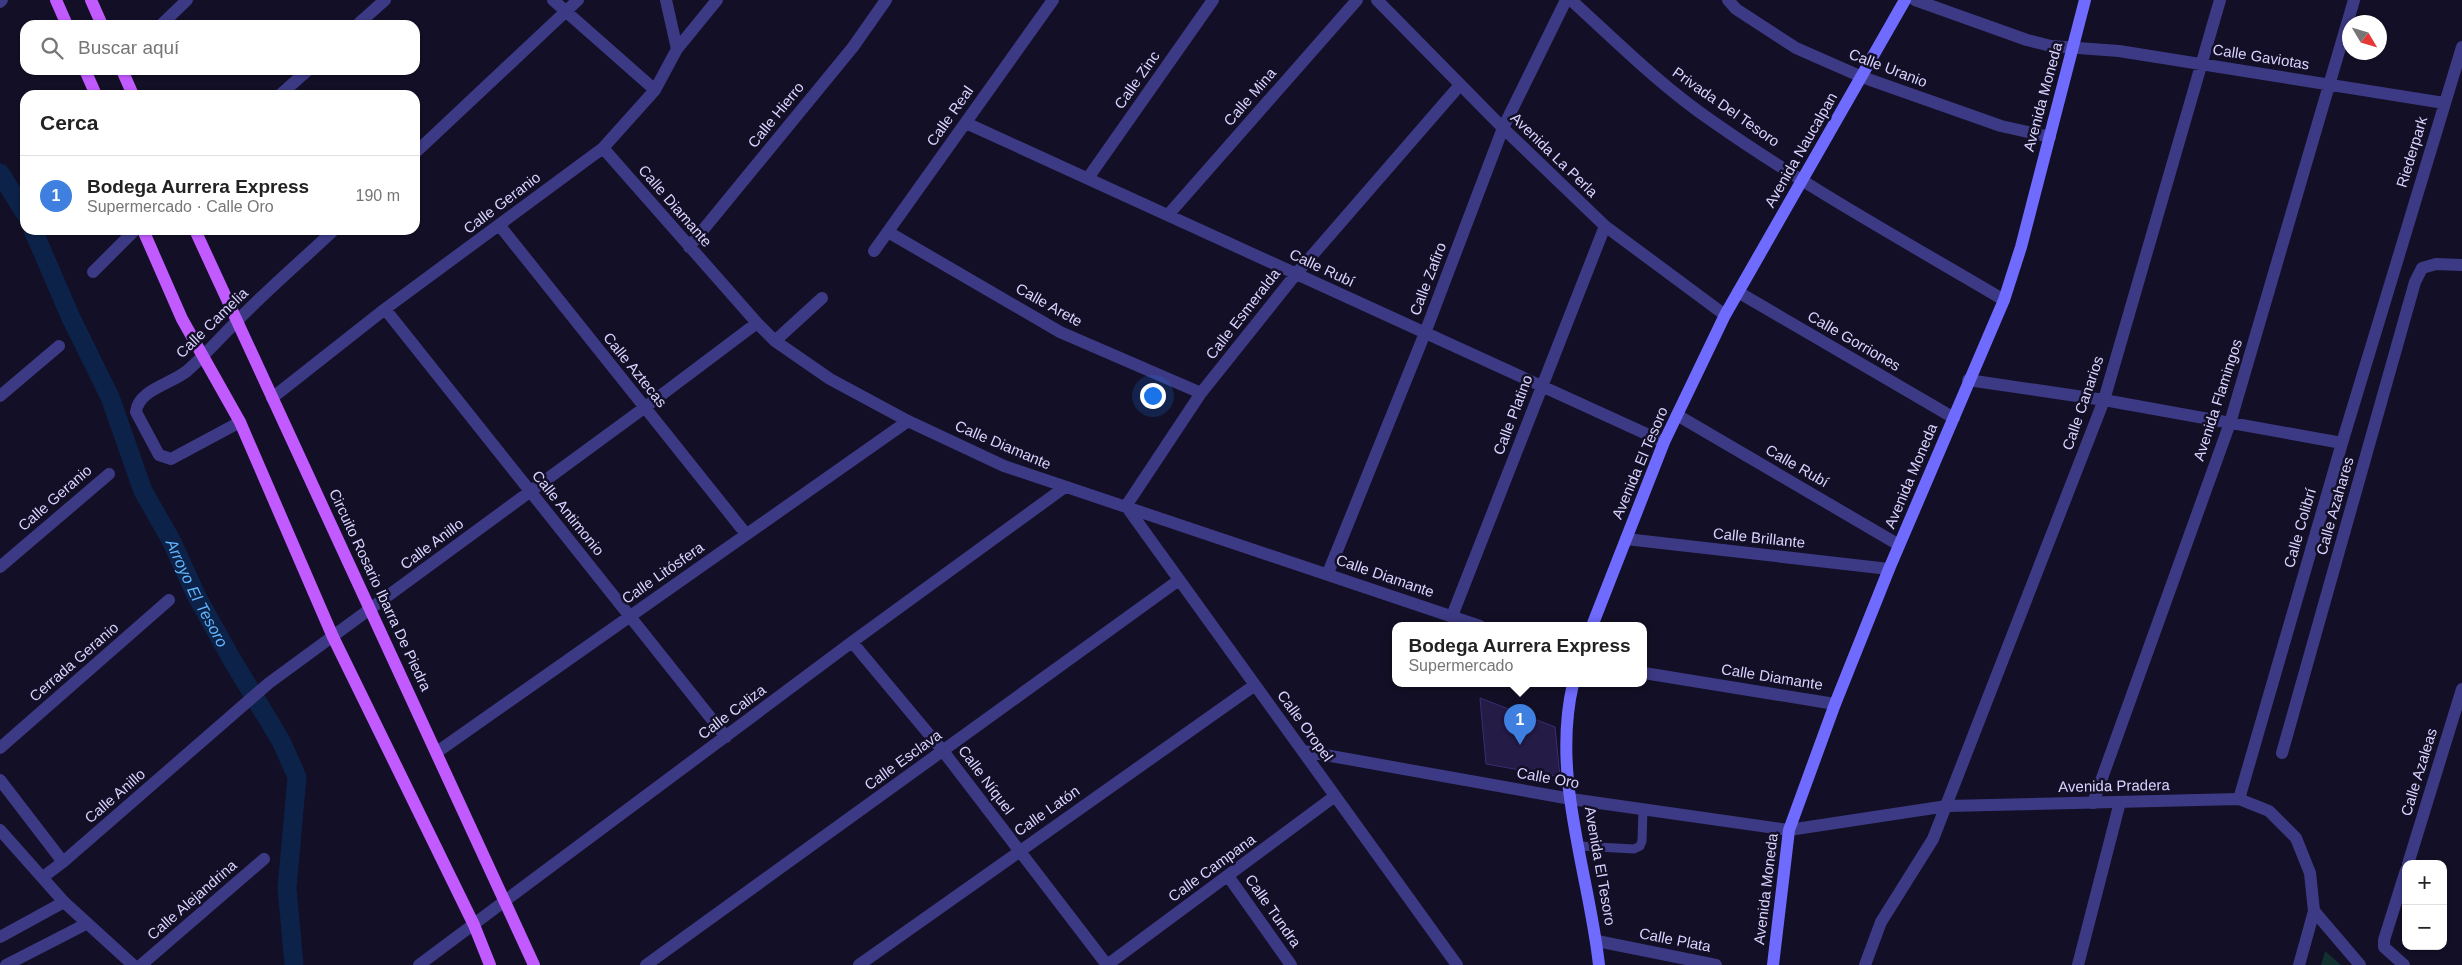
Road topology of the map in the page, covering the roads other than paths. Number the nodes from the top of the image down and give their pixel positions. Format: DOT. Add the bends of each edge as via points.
graph roads {
  1 [pos="56,0"];
  2 [pos="91,0"];
  3 [pos="187,0"];
  4 [pos="385,0"];
  5 [pos="553,0"];
  6 [pos="578,0"];
  7 [pos="666,0"];
  8 [pos="717,0"];
  9 [pos="886,0"];
  10 [pos="1053,0"];
  11 [pos="1213,0"];
  12 [pos="1357,0"];
  13 [pos="1377,0"];
  14 [pos="1566,0"];
  15 [pos="1571,0"];
  16 [pos="1728,0"];
  17 [pos="1905,0"];
  18 [pos="1915,0"];
  19 [pos="2085,0"];
  20 [pos="2220,0"];
  21 [pos="2354,0"];
  22 [pos="566,11"];
  23 [pos="65,20"];
  24 [pos="100,20"];
  25 [pos="166,20"];
  26 [pos="363,20"];
  27 [pos="2073,47"];
  28 [pos="2462,47"];
  29 [pos="677,49"];
  30 [pos="2203,64"];
  31 [pos="87,75"];
  32 [pos="124,75"];
  33 [pos="302,75"];
  34 [pos="1862,77"];
  35 [pos="2330,84"];
  36 [pos="1460,85"];
  37 [pos="92,90"];
  38 [pos="131,90"];
  39 [pos="286,90"];
  40 [pos="655,90"];
  41 [pos="2444,103"];
  42 [pos="966,123"];
  43 [pos="1503,128"];
  44 [pos="2050,137"];
  45 [pos="420,148"];
  46 [pos="602,148"];
  47 [pos="1088,178"];
  48 [pos="1802,180"];
  49 [pos="1168,215"];
  50 [pos="500,226"];
  51 [pos="1605,226"];
  52 [pos="888,232"];
  53 [pos="131,235"];
  54 [pos="145,235"];
  55 [pos="197,235"];
  56 [pos="329,235"];
  57 [pos="689,248"];
  58 [pos="874,251"];
  59 [pos="2462,265"];
  60 [pos="2395,266"];
  61 [pos="92,272"];
  62 [pos="1296,274"];
  63 [pos="1738,292"];
  64 [pos="822,298"];
  65 [pos="2004,300"];
  66 [pos="385,309"];
  67 [pos="1725,315"];
  68 [pos="236,322"];
  69 [pos="757,323"];
  70 [pos="1425,333"];
  71 [pos="775,341"];
  72 [pos="59,346"];
  73 [pos="204,356"];
  74 [pos="1968,380"];
  75 [pos="1542,386"];
  76 [pos="1201,393"];
  77 [pos="0,396"];
  78 [pos="272,398"];
  79 [pos="2104,400"];
  80 [pos="644,408"];
  81 [pos="1678,415"];
  82 [pos="1954,418"];
  83 [pos="908,421"];
  84 [pos="240,422"];
  85 [pos="2230,423"];
  86 [pos="1664,442"];
  87 [pos="2342,443"];
  88 [pos="109,474"];
  89 [pos="1064,487"];
  90 [pos="530,492"];
  91 [pos="1126,506"];
  92 [pos="746,534"];
  93 [pos="1626,539"];
  94 [pos="1899,545"];
  95 [pos="0,567"];
  96 [pos="1889,569"];
  97 [pos="1328,573"];
  98 [pos="1179,580"];
  99 [pos="169,600"];
  100 [pos="372,610"];
  101 [pos="630,616"];
  102 [pos="1452,616"];
  103 [pos="1469,622"];
  104 [pos="1594,622"];
  105 [pos="333,637"];
  106 [pos="852,642"];
  107 [pos="1647,673"];
  108 [pos="1255,685"];
  109 [pos="1572,687"];
  110 [pos="2462,689"];
  111 [pos="1835,704"];
  112 [pos="726,737"];
  113 [pos="0,748"];
  114 [pos="944,751"];
  115 [pos="1303,751"];
  116 [pos="437,752"];
  117 [pos="2282,753"];
  118 [pos="0,780"];
  119 [pos="1336,796"];
  120 [pos="1571,799"];
  121 [pos="2239,799"];
  122 [pos="2120,802"];
  123 [pos="2093,803"];
  124 [pos="1947,806"];
  125 [pos="1643,809"];
  126 [pos="0,830"];
  127 [pos="1789,830"];
  128 [pos="1580,846"];
  129 [pos="1019,850"];
  130 [pos="264,859"];
  131 [pos="2409,860"];
  132 [pos="63,862"];
  133 [pos="1228,876"];
  134 [pos="43,877"];
  135 [pos="2402,884"];
  136 [pos="64,902"];
  137 [pos="505,902"];
  138 [pos="2314,911"];
  139 [pos="86,924"];
  140 [pos="474,925"];
  141 [pos="0,937"];
  142 [pos="1597,941"];
  143 [pos="6,965"];
  144 [pos="133,965"];
  145 [pos="141,965"];
  146 [pos="419,965"];
  147 [pos="490,965"];
  148 [pos="534,965"];
  149 [pos="646,965"];
  150 [pos="859,965"];
  151 [pos="1107,965"];
  152 [pos="1291,965"];
  153 [pos="1457,965"];
  154 [pos="1600,965"];
  155 [pos="1716,965"];
  156 [pos="1773,965"];
  157 [pos="1865,965"];
  158 [pos="2078,965"];
  159 [pos="2299,965"];
  160 [pos="2360,965"];
  161 [pos="2404,965"];
  1 -- 23 [label="main road"];
  2 -- 24 [label="main road"];
  3 -- 25 [label="street"];
  4 -- 26 [label="street"];
  5 -- 22 [label="street"];
  6 -- 22 [label="street"];
  7 -- 29 [label="street"];
  8 -- 29 [label="street, Calle Geranio"];
  9 -- 57 [label="street, Calle Hierro" via="852,47"];
  10 -- 42 [label="street, Calle Real"];
  11 -- 47 [label="street, Calle Zinc"];
  12 -- 49 [label="street, Calle Mina"];
  13 -- 36 [label="street, Avenida La Perla"];
  14 -- 43 [label="street, Calle Zafiro"];
  15 -- 48 [label="street, Privada Del Tesoro" via="1653,75 1697,110"];
  16 -- 34 [label="street, Calle Uranio" via="1736,9 1796,48"];
  17 -- 34 [label="main road, Avenida Naucalpan"];
  18 -- 27 [label="street, Calle Gaviotas" via="2027,40"];
  19 -- 27 [label="main road, Avenida Moneda"];
  20 -- 30 [label="street, Calle Canarios"];
  21 -- 35 [label="street, Avenida Flamingos"];
  22 -- 40 [label="street"];
  22 -- 45 [label="street"];
  27 -- 30 [label="street, Calle Gaviotas" via="2119,50"];
  27 -- 44 [label="main road, Avenida Moneda"];
  28 -- 41 [label="street, Riederpark"];
  29 -- 40 [label="street, Calle Geranio"];
  30 -- 35 [label="street, Calle Gaviotas"];
  30 -- 79 [label="street, Calle Canarios"];
  31 -- 37 [label="main road"];
  32 -- 38 [label="main road"];
  33 -- 39 [label="street"];
  34 -- 44 [label="street, Calle Uranio" via="2001,126"];
  34 -- 48 [label="main road, Avenida Naucalpan"];
  35 -- 41 [label="street, Calle Gaviotas"];
  35 -- 85 [label="street, Avenida Flamingos"];
  36 -- 43 [label="street, Avenida La Perla"];
  36 -- 62 [label="street, Calle Esmeralda"];
  40 -- 46 [label="street, Calle Geranio"];
  41 -- 60 [label="street, Riederpark"];
  42 -- 47 [label="street, Calle Rubí"];
  42 -- 52 [label="street, Calle Real"];
  43 -- 51 [label="street, Avenida La Perla"];
  43 -- 70 [label="street, Calle Zafiro"];
  44 -- 65 [label="main road, Avenida Moneda"];
  46 -- 50 [label="street, Calle Geranio"];
  46 -- 57 [label="street, Calle Diamante"];
  47 -- 49 [label="street, Calle Rubí"];
  48 -- 63 [label="main road, Avenida Naucalpan"];
  48 -- 65 [label="street, Privada Del Tesoro"];
  49 -- 62 [label="street, Calle Rubí"];
  50 -- 66 [label="street, Calle Geranio"];
  50 -- 80 [label="street, Calle Aztecas"];
  51 -- 67 [label="street, Avenida La Perla"];
  51 -- 75 [label="street, Calle Platino"];
  52 -- 58 [label="street, Calle Real"];
  52 -- 76 [label="street, Calle Arete" via="1060,332"];
  53 -- 61 [label="street"];
  54 -- 73 [label="main road" via="182,319"];
  55 -- 68 [label="main road, Circuito Rosario Ibarra De Piedra"];
  56 -- 68 [label="street, Calle Camelia"];
  57 -- 69 [label="street, Calle Diamante"];
  59 -- 117 [label="street, Calle Azahares" via="2436,264 2422,268 2415,282"];
  60 -- 87 [label="street, Calle Colibrí"];
  62 -- 70 [label="street, Calle Rubí"];
  62 -- 76 [label="street, Calle Esmeralda"];
  63 -- 67 [label="main road, Avenida Naucalpan"];
  63 -- 82 [label="street, Calle Gorriones"];
  64 -- 71 [label="street"];
  65 -- 74 [label="main road, Avenida Moneda"];
  66 -- 78 [label="street, Calle Geranio"];
  66 -- 90 [label="street, Calle Antimonio"];
  67 -- 81 [label="main road, Avenida El Tesoro"];
  68 -- 73 [label="street, Calle Camelia"];
  68 -- 78 [label="main road, Circuito Rosario Ibarra De Piedra"];
  69 -- 71 [label="street, Calle Diamante"];
  69 -- 80 [label="street, Calle Anillo"];
  70 -- 75 [label="street, Calle Rubí"];
  70 -- 97 [label="street, Calle Zafiro"];
  71 -- 83 [label="street, Calle Diamante" via="830,379"];
  72 -- 77 [label="street"];
  73 -- 84 [label="main road"];
  73 -- 84 [label="street, Calle Camelia" via="179,377 142,397 136,405 136,412 159,455 171,459"];
  74 -- 79 [label="street"];
  74 -- 82 [label="main road, Avenida Moneda"];
  75 -- 86 [label="street, Calle Rubí"];
  75 -- 102 [label="street, Calle Platino"];
  76 -- 91 [label="street, Calle Esmeralda"];
  78 -- 100 [label="main road, Circuito Rosario Ibarra De Piedra"];
  79 -- 85 [label="street"];
  79 -- 124 [label="street, Calle Canarios"];
  80 -- 90 [label="street, Calle Anillo"];
  80 -- 92 [label="street, Calle Aztecas"];
  81 -- 86 [label="main road, Avenida El Tesoro"];
  81 -- 94 [label="street, Calle Rubí"];
  82 -- 94 [label="main road, Avenida Moneda"];
  83 -- 89 [label="street, Calle Diamante" via="1004,466"];
  83 -- 92 [label="street, Calle Litósfera"];
  84 -- 105 [label="main road"];
  85 -- 87 [label="street"];
  85 -- 123 [label="street, Avenida Flamingos"];
  86 -- 93 [label="main road, Avenida El Tesoro"];
  87 -- 121 [label="street, Calle Colibrí"];
  88 -- 95 [label="street, Calle Geranio"];
  89 -- 91 [label="street, Calle Diamante"];
  89 -- 106 [label="street, Calle Caliza"];
  90 -- 100 [label="street, Calle Anillo"];
  90 -- 101 [label="street, Calle Antimonio"];
  91 -- 97 [label="street, Calle Diamante"];
  91 -- 98 [label="street, Calle Oropel"];
  92 -- 101 [label="street, Calle Litósfera"];
  93 -- 96 [label="street, Calle Brillante"];
  93 -- 104 [label="main road, Avenida El Tesoro"];
  94 -- 96 [label="main road, Avenida Moneda"];
  96 -- 111 [label="main road, Avenida Moneda"];
  97 -- 102 [label="street, Calle Diamante"];
  98 -- 108 [label="street, Calle Oropel"];
  98 -- 114 [label="street, Calle Esclava"];
  99 -- 113 [label="street, Cerrada Geranio"];
  100 -- 105 [label="street, Calle Anillo"];
  100 -- 116 [label="main road, Circuito Rosario Ibarra De Piedra"];
  101 -- 112 [label="street, Calle Antimonio"];
  101 -- 116 [label="street, Calle Litósfera"];
  102 -- 103 [label="street, Calle Diamante"];
  105 -- 132 [label="street, Calle Anillo" via="269,683"];
  105 -- 140 [label="main road"];
  106 -- 112 [label="street, Calle Caliza"];
  106 -- 114 [label="street, Calle Níquel"];
  107 -- 111 [label="street, Calle Diamante"];
  108 -- 115 [label="street, Calle Oropel"];
  108 -- 129 [label="street, Calle Latón"];
  109 -- 120 [label="main road, Avenida El Tesoro" via="1566,755"];
  110 -- 131 [label="street, Calle Azaleas"];
  111 -- 127 [label="main road, Avenida Moneda"];
  112 -- 137 [label="street, Calle Caliza"];
  114 -- 129 [label="street, Calle Níquel"];
  114 -- 149 [label="street, Calle Esclava"];
  115 -- 119 [label="street, Calle Oropel"];
  115 -- 120 [label="street, Calle Oro"];
  116 -- 137 [label="main road, Circuito Rosario Ibarra De Piedra"];
  118 -- 132 [label="street"];
  119 -- 133 [label="street, Calle Campana"];
  119 -- 153 [label="street, Calle Oropel"];
  120 -- 125 [label="street, Calle Oro"];
  120 -- 128 [label="main road, Avenida El Tesoro"];
  121 -- 122 [label="street, Avenida Pradera"];
  121 -- 138 [label="street, Avenida Pradera" via="2269,811 2296,838 2310,873"];
  122 -- 123 [label="street, Avenida Pradera"];
  122 -- 158 [label="street"];
  123 -- 124 [label="street, Avenida Pradera"];
  124 -- 127 [label="street, Avenida Pradera"];
  124 -- 157 [label="street, Calle Canarios" via="1933,839 1881,922"];
  125 -- 127 [label="street, Calle Oro"];
  125 -- 128 [label="lane" via="1640,846 1634,849"];
  126 -- 134 [label="street"];
  127 -- 156 [label="main road, Avenida Moneda"];
  128 -- 142 [label="main road, Avenida El Tesoro"];
  129 -- 150 [label="street, Calle Latón"];
  129 -- 151 [label="street, Calle Níquel"];
  130 -- 145 [label="street, Calle Alejandrina"];
  132 -- 134 [label="street, Calle Anillo"];
  133 -- 151 [label="street, Calle Campana"];
  133 -- 152 [label="street, Calle Tundra"];
  134 -- 136 [label="street"];
  135 -- 161 [label="street" via="2384,947"];
  136 -- 139 [label="street"];
  136 -- 141 [label="street"];
  137 -- 140 [label="street, Calle Caliza"];
  137 -- 148 [label="main road, Circuito Rosario Ibarra De Piedra"];
  138 -- 159 [label="street, Avenida Pradera"];
  138 -- 160 [label="street"];
  139 -- 143 [label="street"];
  139 -- 144 [label="street"];
  140 -- 146 [label="street, Calle Caliza"];
  140 -- 147 [label="main road"];
  142 -- 154 [label="main road, Avenida El Tesoro"];
  142 -- 155 [label="street, Calle Plata"];
}
